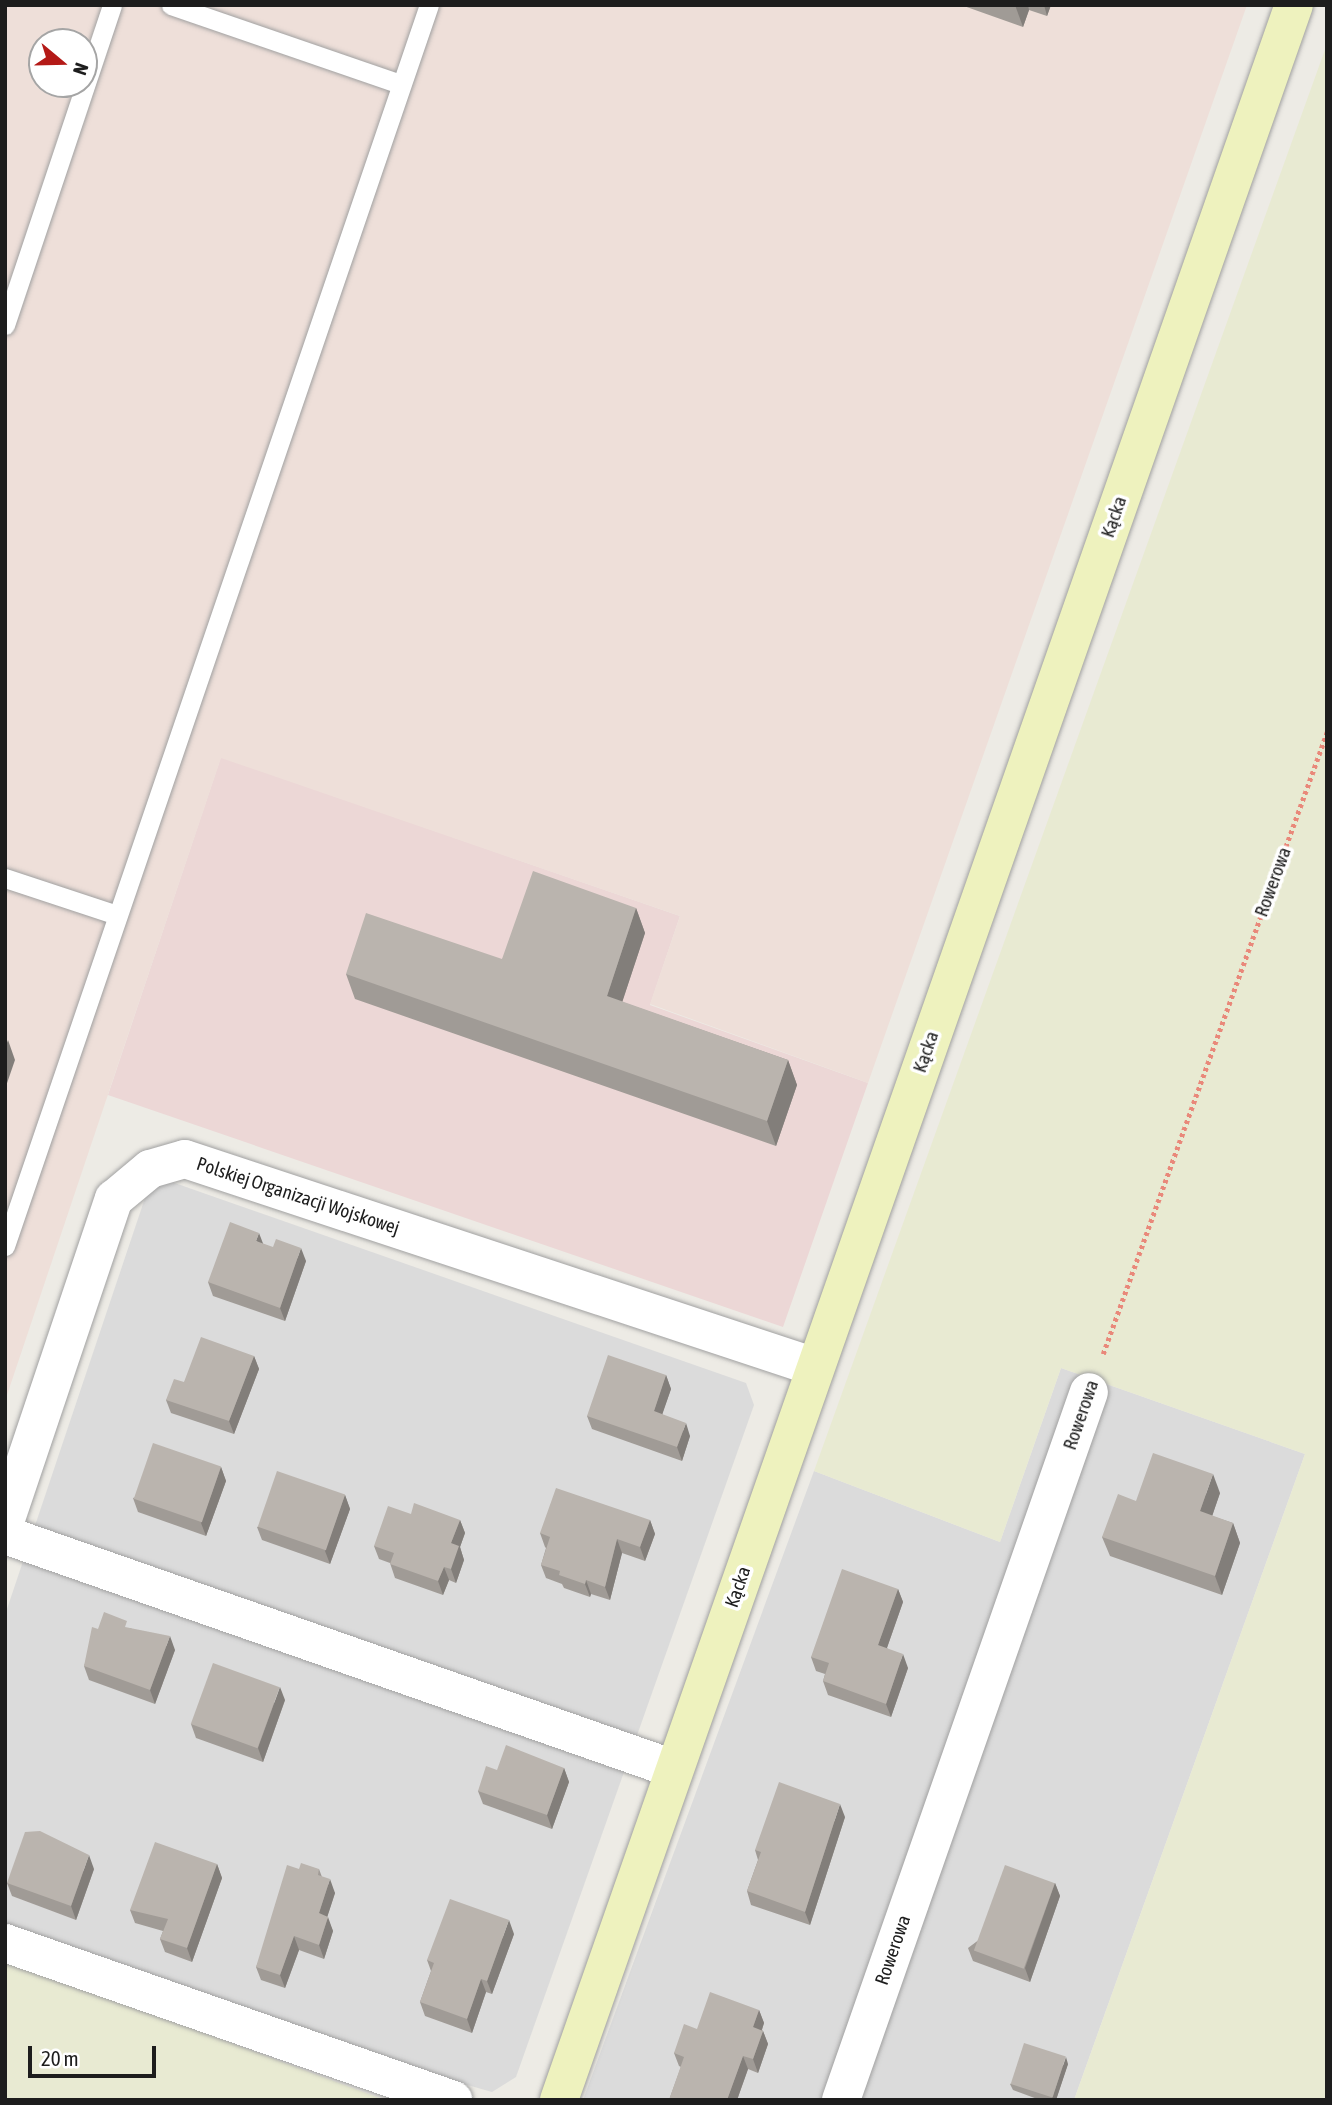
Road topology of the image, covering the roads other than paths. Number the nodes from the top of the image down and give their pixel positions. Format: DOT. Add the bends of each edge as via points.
graph roads {
  1 [pos="112,5"];
  2 [pos="171,5"];
  3 [pos="429,5"];
  4 [pos="1294,5"];
  5 [pos="401,85"];
  6 [pos="5,325"];
  7 [pos="5,878"];
  8 [pos="117,915"];
  9 [pos="5,1246"];
  10 [pos="815,1367"];
  11 [pos="1089,1392"];
  12 [pos="5,1522"];
  13 [pos="5,1535"];
  14 [pos="674,1769"];
  15 [pos="5,1943"];
  16 [pos="453,2100"];
  17 [pos="559,2100"];
  18 [pos="841,2100"];
  1 -- 6 [label="lane"];
  2 -- 5 [label="lane"];
  3 -- 5 [label="lane"];
  4 -- 10 [label="street, Kącka"];
  5 -- 8 [label="lane"];
  7 -- 8 [label="lane"];
  8 -- 9 [label="lane"];
  10 -- 12 [label="street, Polskiej Organizacji Wojskowej" via="185,1158 150,1169 114,1199"];
  10 -- 14 [label="street, Kącka"];
  11 -- 18 [label="street, Rowerowa"];
  13 -- 14 [label="street"];
  14 -- 17 [label="street, Kącka"];
  15 -- 16 [label="street"];
}
